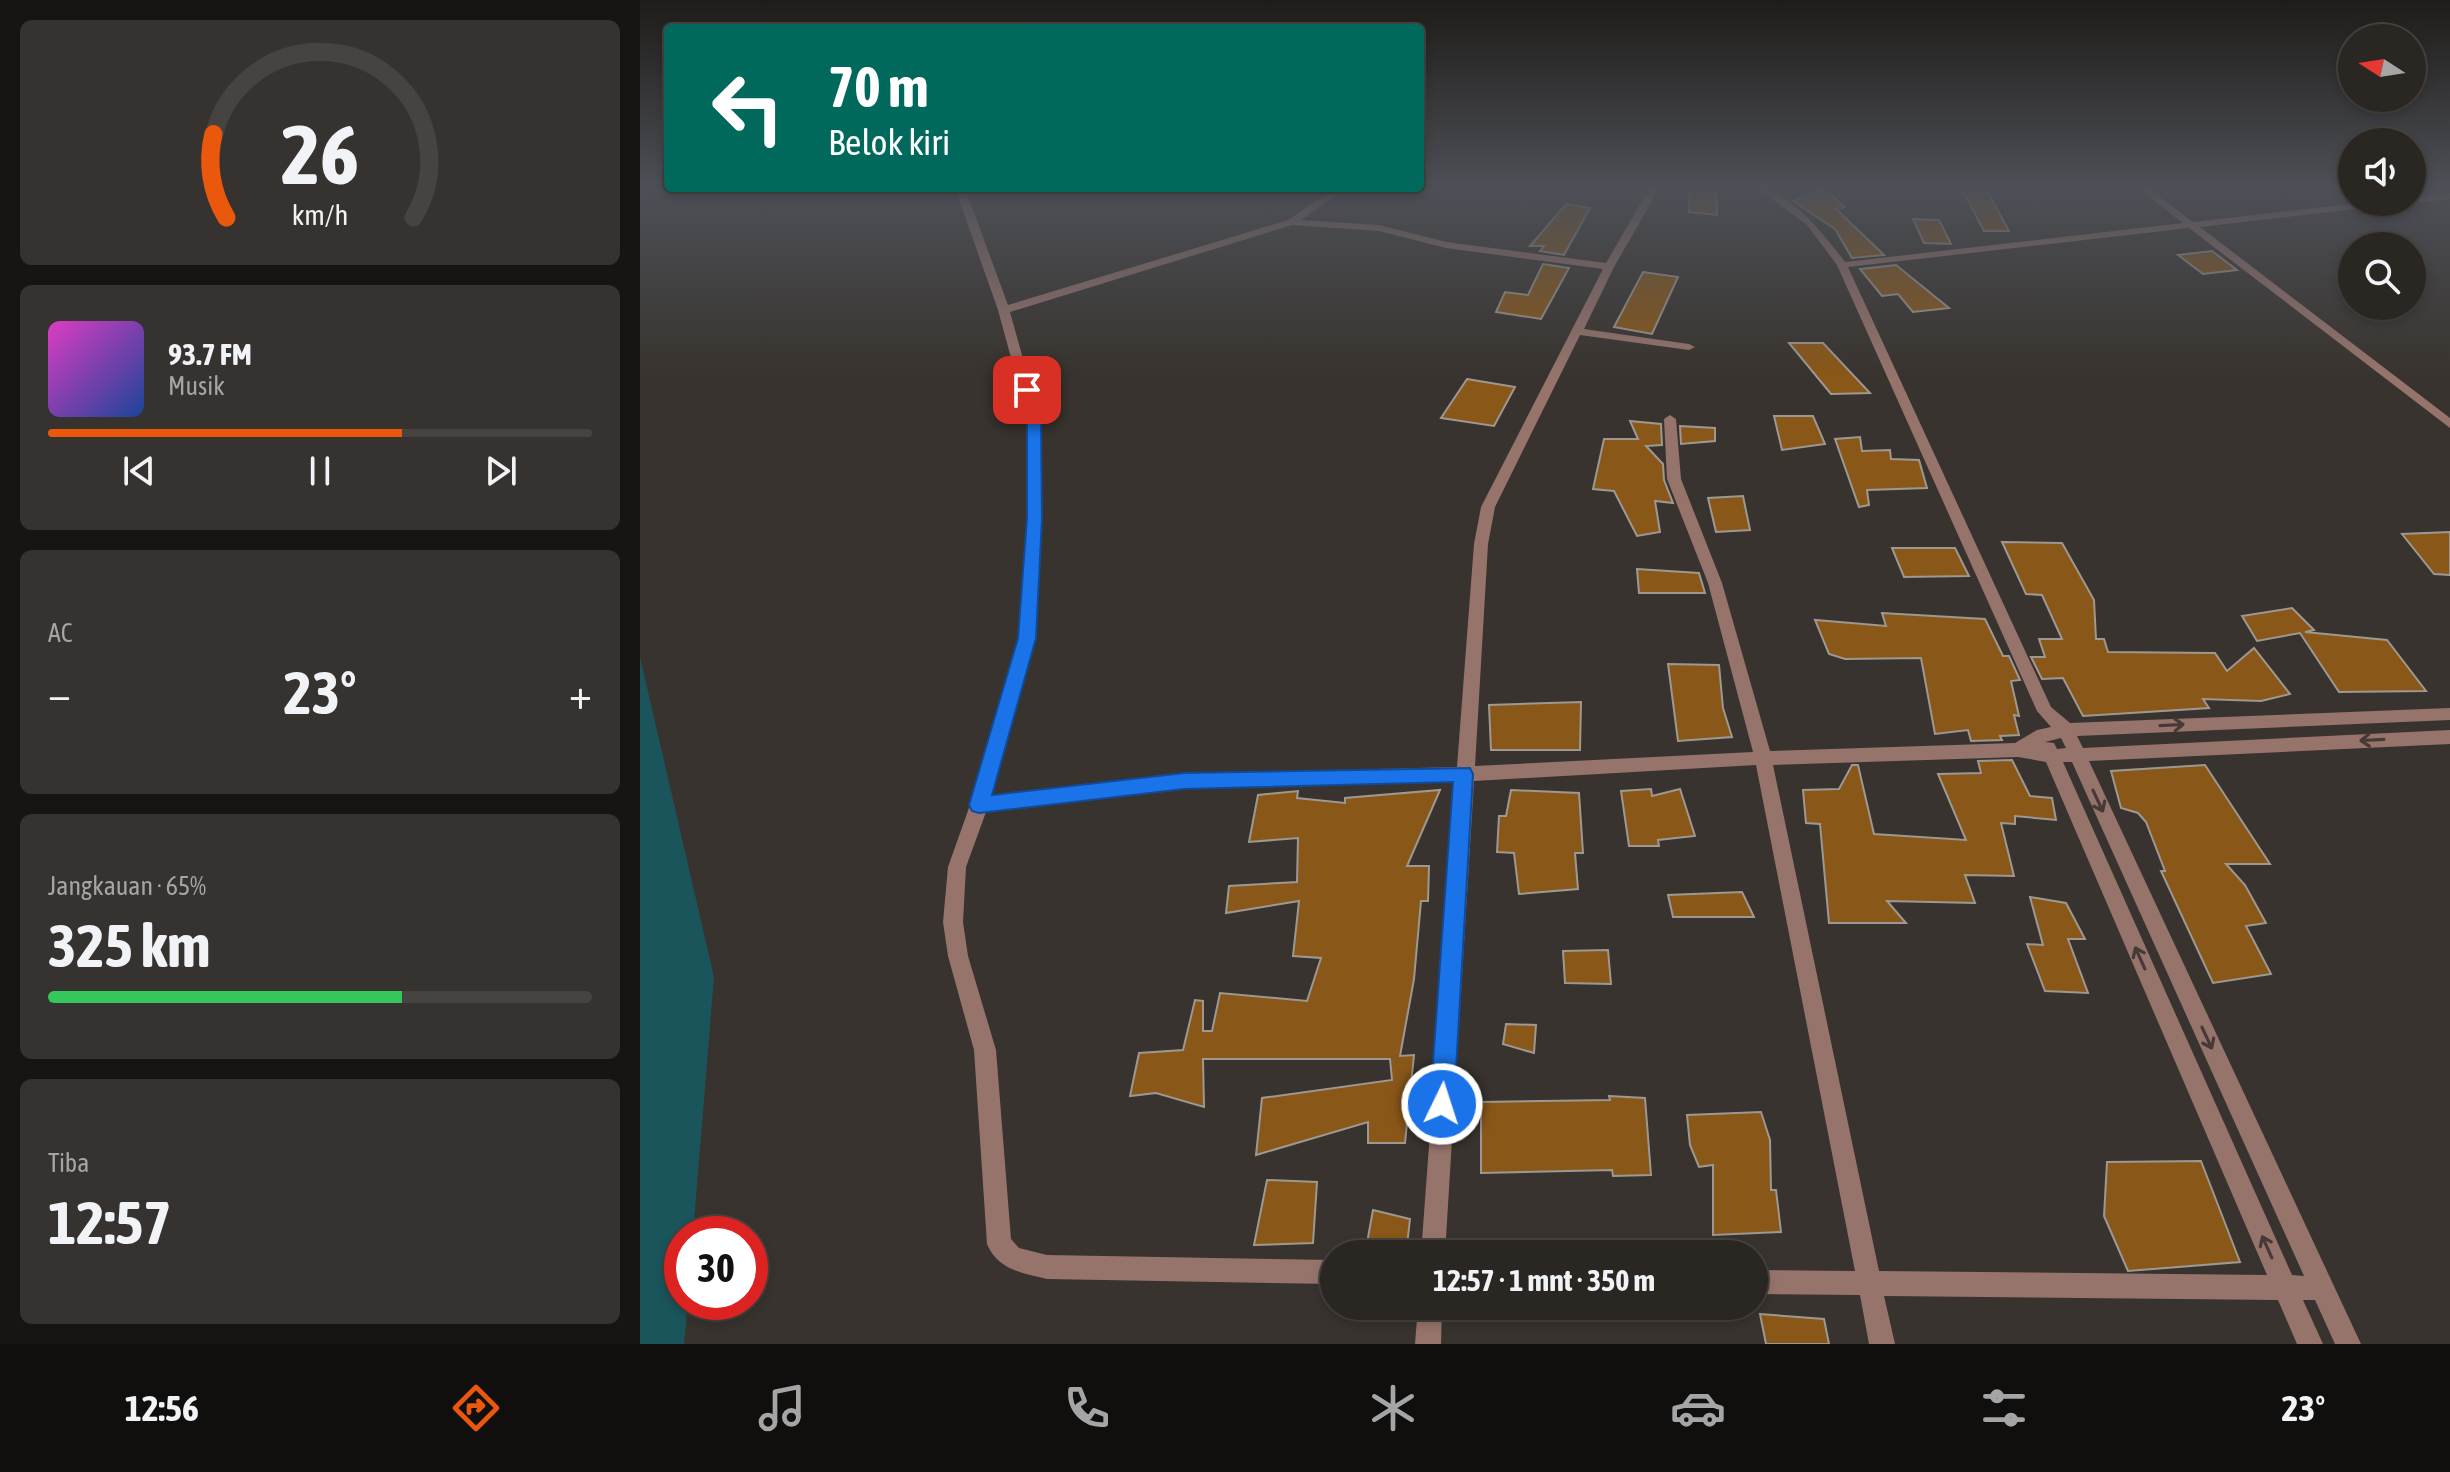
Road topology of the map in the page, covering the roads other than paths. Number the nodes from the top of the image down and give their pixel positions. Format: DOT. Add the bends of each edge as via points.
graph roads {
  1 [pos="982,250"];
  2 [pos="1201,250"];
  3 [pos="1481,250"];
  4 [pos="1619,250"];
  5 [pos="1830,250"];
  6 [pos="1980,250"];
  7 [pos="2225,250"];
  8 [pos="1842,265"];
  9 [pos="1609,267"];
  10 [pos="1004,310"];
  11 [pos="1576,331"];
  12 [pos="1689,347"];
  13 [pos="1670,419"];
  14 [pos="2450,424"];
  15 [pos="2045,711"];
  16 [pos="2450,714"];
  17 [pos="2066,730"];
  18 [pos="2043,735"];
  19 [pos="2450,737"];
  20 [pos="2018,750"];
  21 [pos="2076,753"];
  22 [pos="2051,756"];
  23 [pos="1763,758"];
  24 [pos="1463,774"];
  25 [pos="979,805"];
  26 [pos="1434,1240"];
  27 [pos="1320,1272"];
  28 [pos="1768,1282"];
  29 [pos="1870,1285"];
  30 [pos="2322,1288"];
  31 [pos="2285,1289"];
  32 [pos="1429,1320"];
  33 [pos="1428,1344"];
  34 [pos="1882,1344"];
  35 [pos="2310,1344"];
  36 [pos="2348,1344"];
  1 -- 10 [label="street"];
  2 -- 10 [label="street"];
  3 -- 9 [label="street"];
  4 -- 9 [label="street"];
  5 -- 8 [label="street"];
  6 -- 8 [label="street"];
  7 -- 14 [label="street"];
  8 -- 15 [label="street"];
  9 -- 11 [label="street"];
  10 -- 25 [label="street" via="1034,420 1035,518 1027,638"];
  11 -- 12 [label="street"];
  11 -- 24 [label="street" via="1488,507"];
  13 -- 23 [label="street" via="1674,479 1715,583"];
  15 -- 17 [label="street"];
  15 -- 18 [label="street"];
  17 -- 16 [label="street, one-way"];
  17 -- 18 [label="street"];
  17 -- 21 [label="street"];
  18 -- 20 [label="street"];
  18 -- 22 [label="street"];
  19 -- 21 [label="street, one-way"];
  20 -- 22 [label="street"];
  20 -- 23 [label="street"];
  21 -- 22 [label="street"];
  21 -- 30 [label="street, one-way"];
  31 -- 22 [label="street, one-way"];
  23 -- 24 [label="street"];
  23 -- 29 [label="street"];
  24 -- 25 [label="street" via="1184,781"];
  24 -- 26 [label="street"];
  25 -- 27 [label="street" via="957,867 953,922 985,1050 999,1244 1012,1258 1047,1267"];
  28 -- 29 [label="street"];
  29 -- 31 [label="street"];
  29 -- 34 [label="street"];
  30 -- 31 [label="street"];
  30 -- 36 [label="street"];
  31 -- 35 [label="street"];
  32 -- 33 [label="street"];
}
